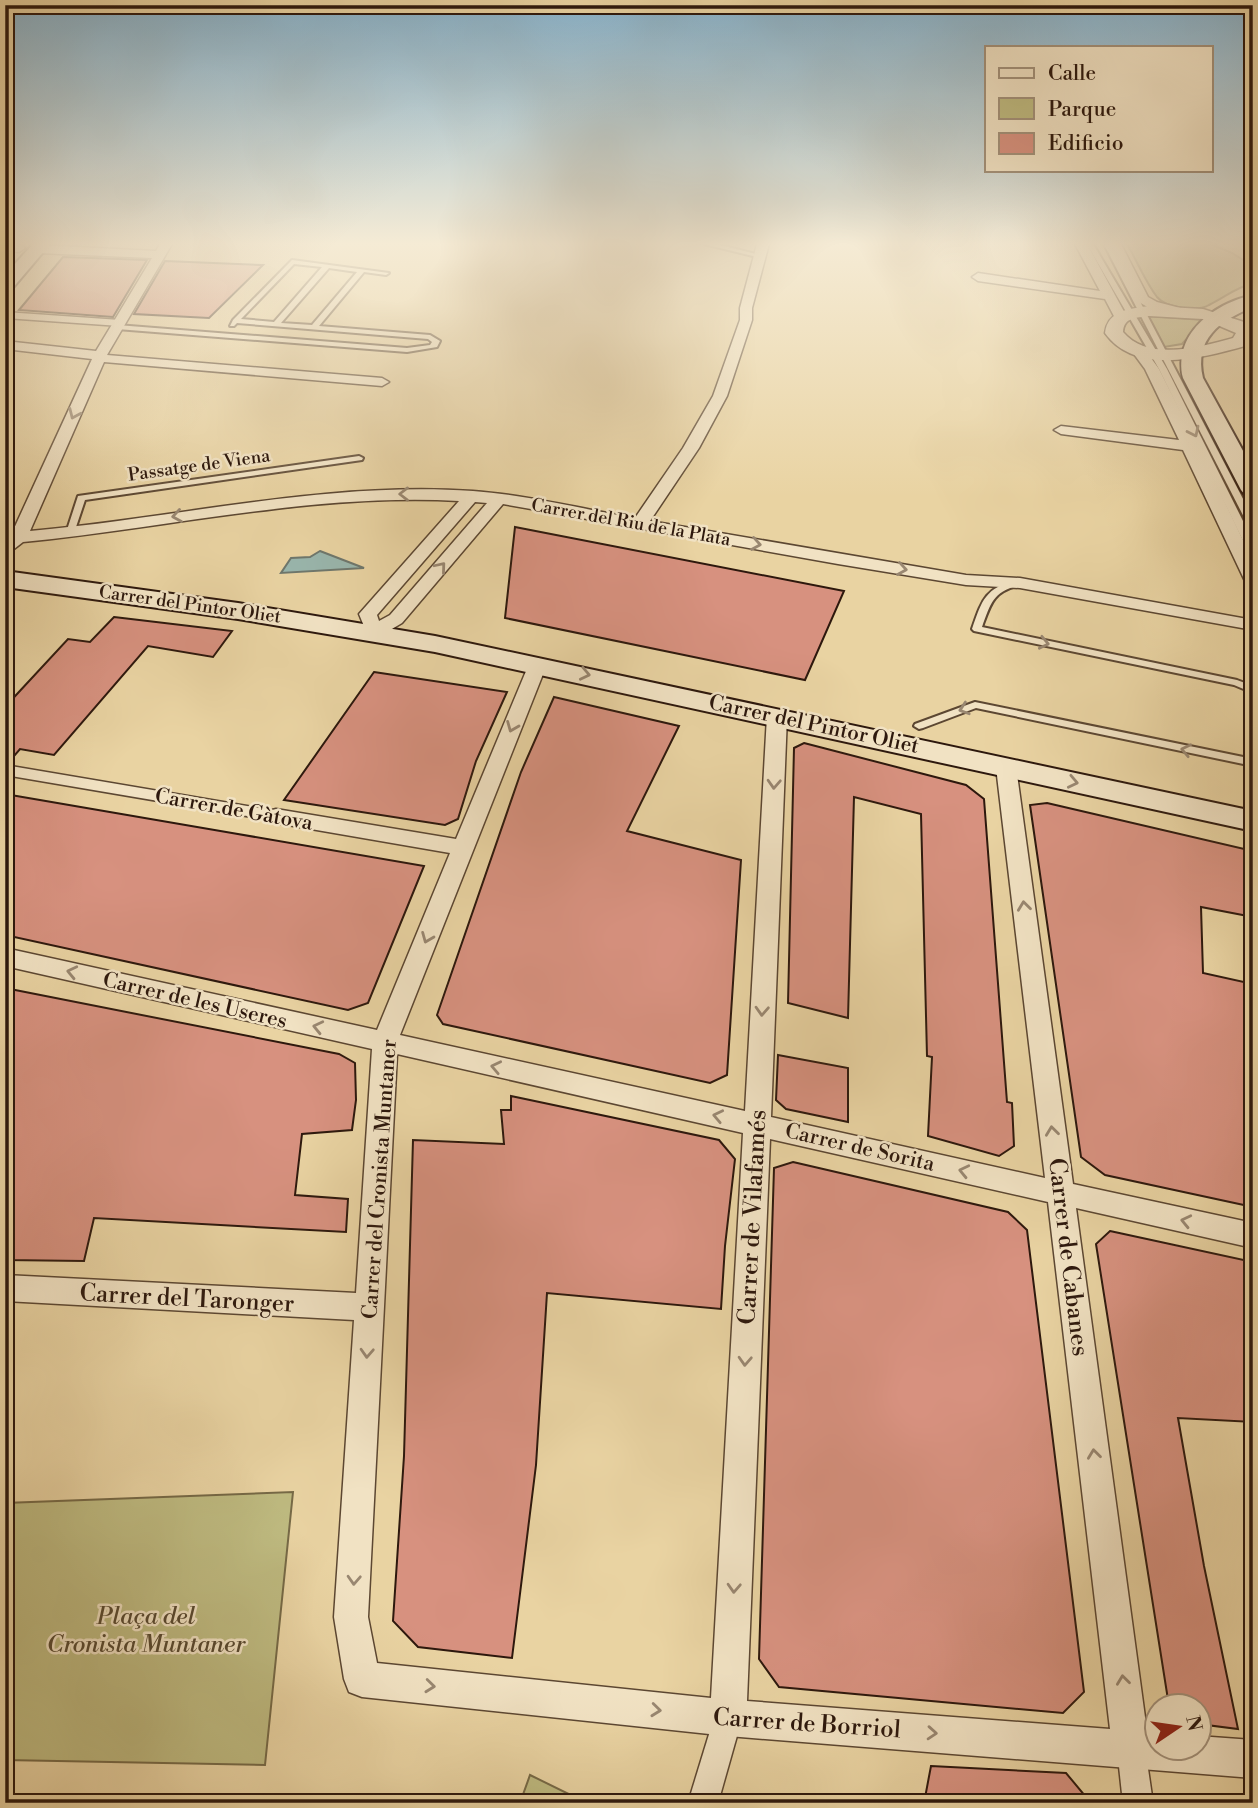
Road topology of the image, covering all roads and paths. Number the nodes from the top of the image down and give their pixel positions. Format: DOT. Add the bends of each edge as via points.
graph roads {
  1 [pos="116,328"];
  2 [pos="153,328"];
  3 [pos="228,328"];
  4 [pos="318,328"];
  5 [pos="744,328"];
  6 [pos="1114,328"];
  7 [pos="1139,328"];
  8 [pos="1207,328"];
  9 [pos="1248,328"];
  10 [pos="221,335"];
  11 [pos="5,345"];
  12 [pos="1152,353"];
  13 [pos="1190,353"];
  14 [pos="100,356"];
  15 [pos="382,382"];
  16 [pos="1061,430"];
  17 [pos="1190,446"];
  18 [pos="359,458"];
  19 [pos="1253,490"];
  20 [pos="472,496"];
  21 [pos="499,499"];
  22 [pos="640,523"];
  23 [pos="1253,527"];
  24 [pos="70,533"];
  25 [pos="11,536"];
  26 [pos="1253,551"];
  27 [pos="5,563"];
  28 [pos="5,579"];
  29 [pos="1253,579"];
  30 [pos="966,580"];
  31 [pos="1020,583"];
  32 [pos="989,595"];
  33 [pos="380,622"];
  34 [pos="1253,625"];
  35 [pos="538,664"];
  36 [pos="1253,691"];
  37 [pos="777,716"];
  38 [pos="919,726"];
  39 [pos="1253,763"];
  40 [pos="1006,767"];
  41 [pos="5,770"];
  42 [pos="1253,799"];
  43 [pos="276,816"];
  44 [pos="1253,821"];
  45 [pos="463,848"];
  46 [pos="5,957"];
  47 [pos="385,1042"];
  48 [pos="757,1124"];
  49 [pos="1060,1193"];
  50 [pos="1253,1236"];
  51 [pos="5,1289"];
  52 [pos="370,1307"];
  53 [pos="362,1679"];
  54 [pos="728,1718"];
  55 [pos="1131,1748"];
  56 [pos="1253,1759"];
  57 [pos="703,1803"];
  58 [pos="1138,1803"];
  1 -- 14 [label="street"];
  2 -- 10 [label="lane"];
  3 -- 10 [label="lane"];
  4 -- 10 [label="lane" via="436,341 433,347 407,350"];
  5 -- 22 [label="street" via="720,396"];
  6 -- 12 [label="street" via="1116,338"];
  7 -- 12 [label="lane"];
  8 -- 13 [label="main road"];
  9 -- 13 [label="street" via="1239,342"];
  11 -- 14 [label="street"];
  12 -- 13 [label="street"];
  12 -- 17 [label="street" via="1152,369"];
  12 -- 23 [label="lane"];
  12 -- 26 [label="lane, one-way"];
  13 -- 19 [label="main road" via="1193,378"];
  14 -- 15 [label="street"];
  14 -- 25 [label="street, one-way"];
  16 -- 17 [label="street"];
  17 -- 29 [label="street"];
  18 -- 24 [label="lane, Passatge de Viena" via="81,498"];
  20 -- 21 [label="street, Carrer del Riu de la Plata"];
  20 -- 24 [label="street, Carrer del Riu de la Plata, one-way" via="399,493 296,500"];
  20 -- 33 [label="street"];
  21 -- 22 [label="street, Carrer del Riu de la Plata"];
  33 -- 21 [label="street, one-way"];
  22 -- 30 [label="street, Carrer del Riu de la Plata, one-way"];
  24 -- 25 [label="street, Carrer del Riu de la Plata"];
  27 -- 33 [label="main road, Carrer del Pintor Oliet" via="252,595"];
  28 -- 33 [label="main road, Carrer del Pintor Oliet"];
  30 -- 31 [label="street, Carrer del Riu de la Plata"];
  30 -- 32 [label="lane"];
  31 -- 32 [label="lane"];
  31 -- 34 [label="street, Carrer del Riu de la Plata"];
  32 -- 36 [label="lane, one-way" via="977,629 1237,683"];
  33 -- 35 [label="main road, Carrer del Pintor Oliet"];
  33 -- 38 [label="main road, Carrer del Pintor Oliet" via="551,646"];
  35 -- 37 [label="main road, Carrer del Pintor Oliet, one-way"];
  35 -- 45 [label="street, Carrer del Cronista Muntaner, one-way"];
  37 -- 40 [label="main road, Carrer del Pintor Oliet"];
  37 -- 48 [label="street, Carrer de Vilafamés, one-way"];
  39 -- 38 [label="lane, one-way" via="975,705"];
  38 -- 42 [label="main road, Carrer del Pintor Oliet"];
  40 -- 44 [label="main road, Carrer del Pintor Oliet, one-way"];
  49 -- 40 [label="street, Carrer de Cabanes, one-way"];
  41 -- 43 [label="street, Carrer de Gàtova"];
  43 -- 45 [label="street, Carrer de Gàtova"];
  45 -- 47 [label="street, Carrer del Cronista Muntaner, one-way"];
  47 -- 46 [label="street, Carrer de les Useres, one-way"];
  48 -- 47 [label="street, Carrer de Sorita, one-way"];
  47 -- 52 [label="street, Carrer del Cronista Muntaner"];
  49 -- 48 [label="street, Carrer de Sorita, one-way"];
  48 -- 54 [label="street, Carrer de Vilafamés, one-way"];
  50 -- 49 [label="street, Carrer de Sorita, one-way"];
  55 -- 49 [label="street, Carrer de Cabanes, one-way"];
  51 -- 52 [label="street, Carrer del Taronger"];
  52 -- 53 [label="street, Carrer del Cronista Muntaner, one-way" via="351,1617"];
  53 -- 54 [label="street, Carrer de Borriol, one-way"];
  54 -- 55 [label="street, Carrer de Borriol, one-way"];
  54 -- 57 [label="street"];
  55 -- 56 [label="street, Carrer de Borriol"];
  55 -- 58 [label="street"];
}
